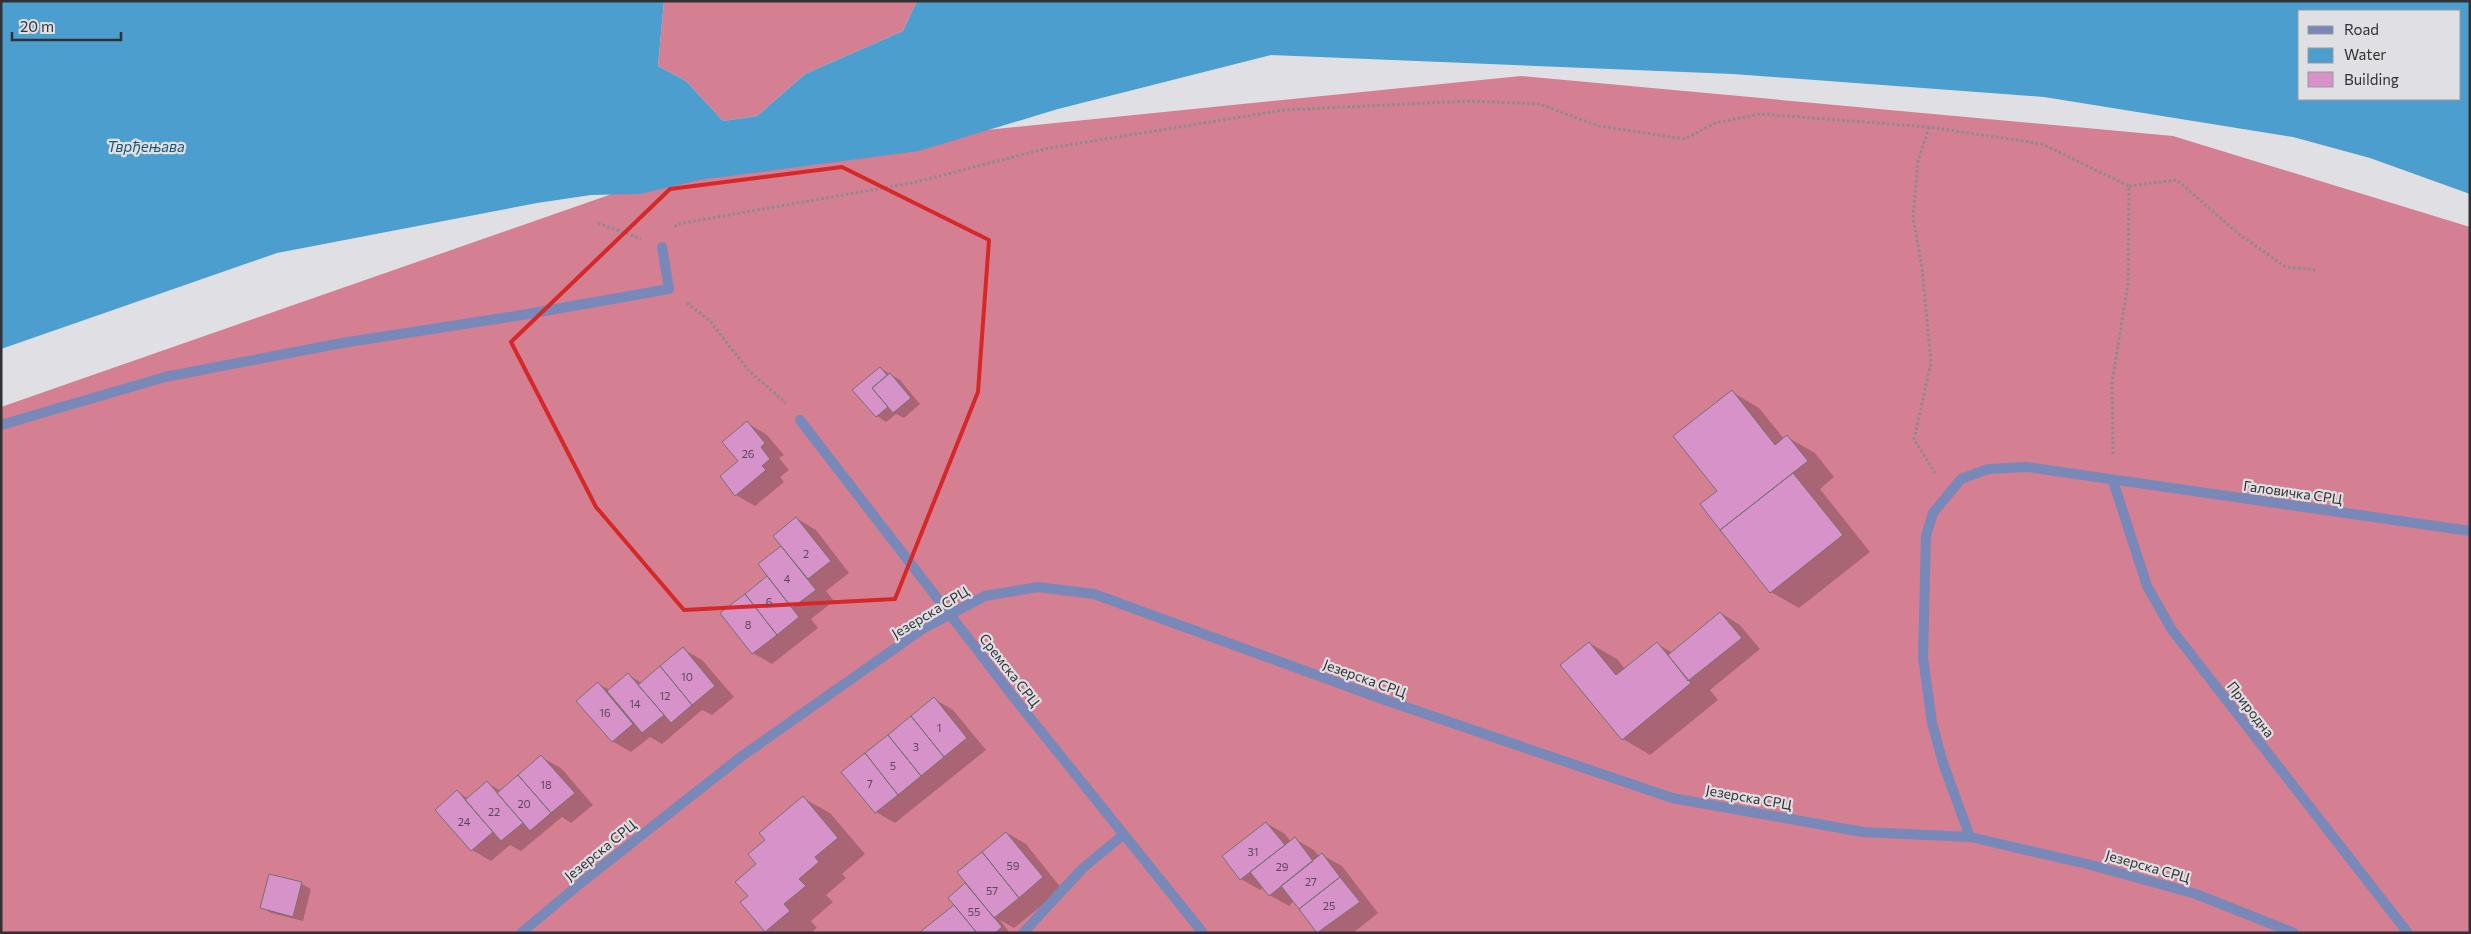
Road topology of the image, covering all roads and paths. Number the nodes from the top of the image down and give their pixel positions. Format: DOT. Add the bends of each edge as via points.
graph roads {
  1 [pos="1929,127"];
  2 [pos="2129,186"];
  3 [pos="598,223"];
  4 [pos="662,247"];
  5 [pos="2316,270"];
  6 [pos="669,289"];
  7 [pos="800,420"];
  8 [pos="1,426"];
  9 [pos="2113,481"];
  10 [pos="1949,494"];
  11 [pos="2470,531"];
  12 [pos="949,614"];
  13 [pos="1123,835"];
  14 [pos="1970,837"];
  15 [pos="521,933"];
  16 [pos="1023,933"];
  17 [pos="1203,933"];
  18 [pos="2294,933"];
  19 [pos="2408,933"];
  1 -- 2 [label="path" via="2042,144"];
  1 -- 4 [label="path" via="1760,114 1715,123 1685,139 1600,126 1539,104 1470,102 1284,110 1044,149 912,183 677,224"];
  1 -- 10 [label="path" via="1918,161 1913,217 1922,268 1931,362 1914,439"];
  2 -- 5 [label="path" via="2177,180 2240,235 2286,267"];
  2 -- 9 [label="path" via="2128,284 2112,382"];
  3 -- 4 [label="path"];
  4 -- 6 [label="street"];
  6 -- 7 [label="path" via="710,321 748,370 779,395"];
  6 -- 8 [label="street" via="342,343 165,377"];
  7 -- 12 [label="street, Сремска СРЦ"];
  9 -- 10 [label="street, Галовичка СРЦ" via="2027,467 1988,469 1961,480"];
  9 -- 11 [label="street, Галовичка СРЦ"];
  9 -- 19 [label="street, Природна" via="2147,586 2172,630"];
  10 -- 14 [label="street, Галовичка СРЦ" via="1932,513 1926,536 1923,657 1932,723"];
  12 -- 13 [label="street, Сремска СРЦ"];
  12 -- 14 [label="street, Језерска СРЦ" via="985,596 1038,587 1094,594 1385,700 1672,798 1863,832"];
  12 -- 15 [label="street, Језерска СРЦ" via="839,686 742,756"];
  13 -- 16 [label="street" via="1083,868"];
  13 -- 17 [label="street, Сремска СРЦ"];
  14 -- 18 [label="street, Језерска СРЦ" via="2196,894"];
}
